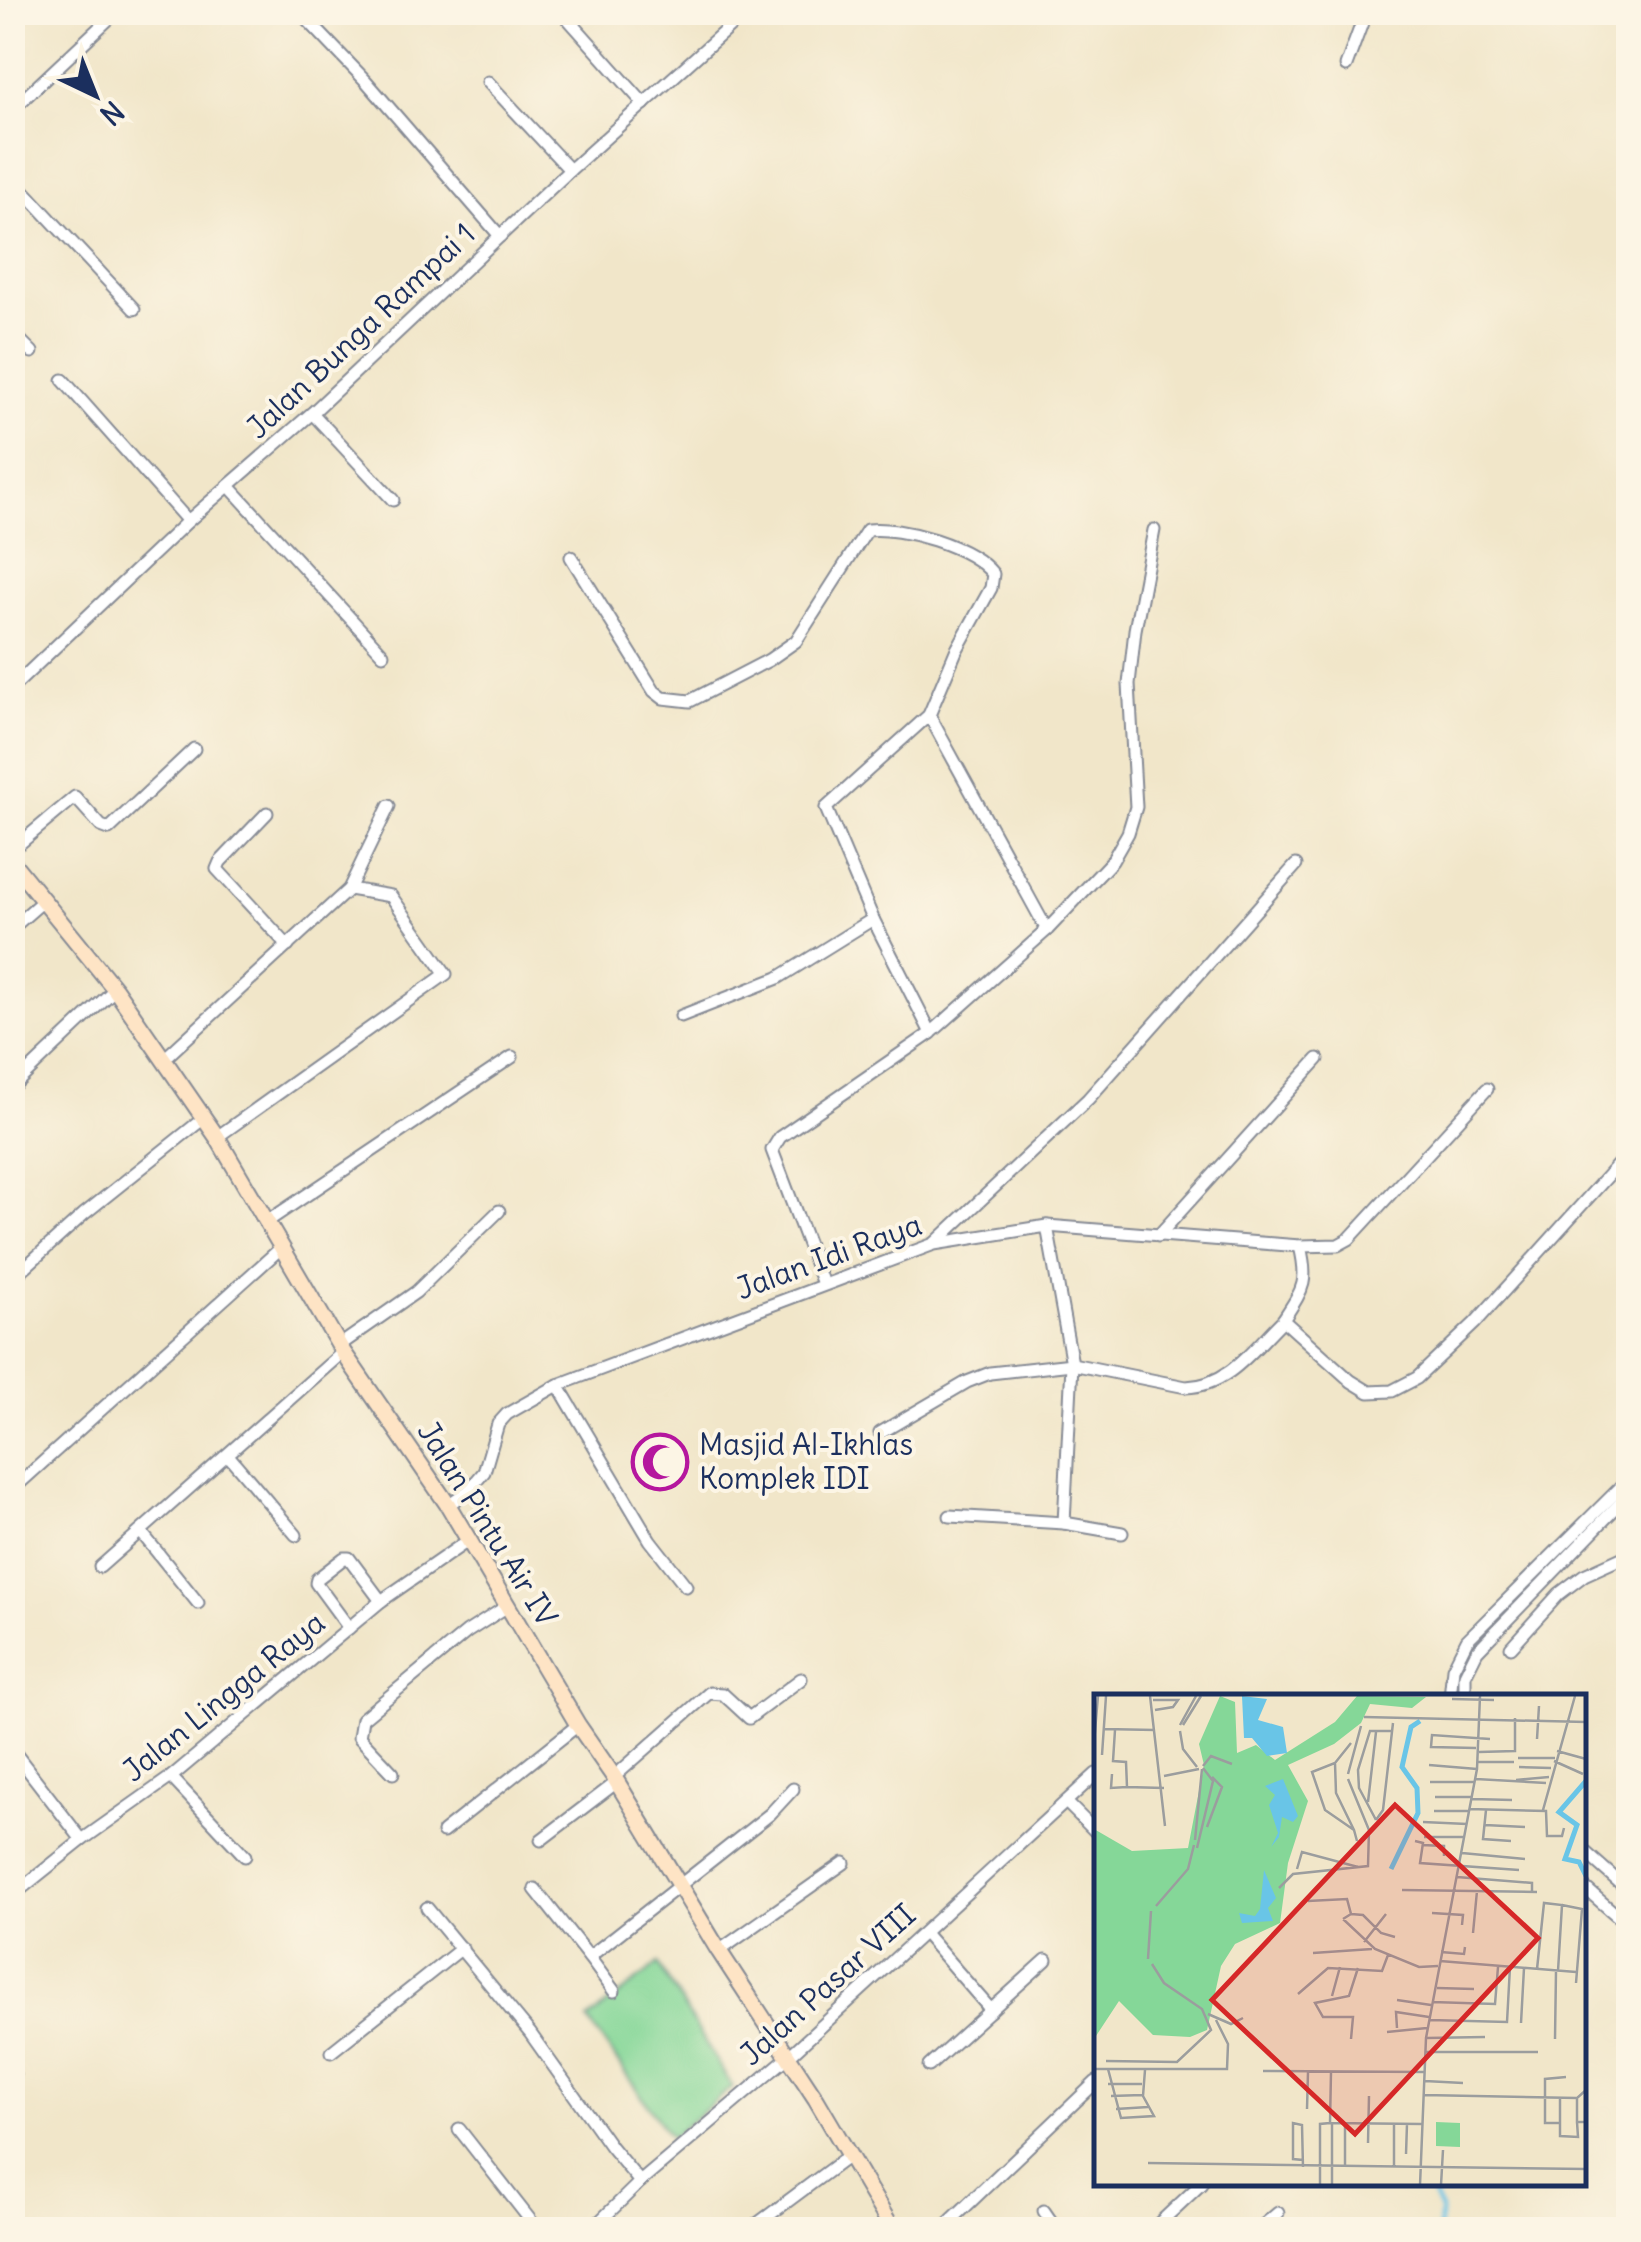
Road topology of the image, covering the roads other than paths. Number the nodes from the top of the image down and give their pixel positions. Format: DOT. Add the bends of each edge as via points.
graph roads {
  1 [pos="116,12"];
  2 [pos="300,12"];
  3 [pos="562,12"];
  4 [pos="746,12"];
  5 [pos="1361,17"];
  6 [pos="1346,66"];
  7 [pos="488,82"];
  8 [pos="644,104"];
  9 [pos="12,110"];
  10 [pos="570,170"];
  11 [pos="12,178"];
  12 [pos="500,236"];
  13 [pos="134,309"];
  14 [pos="12,332"];
  15 [pos="32,352"];
  16 [pos="63,380"];
  17 [pos="312,413"];
  18 [pos="229,486"];
  19 [pos="394,500"];
  20 [pos="188,521"];
  21 [pos="1154,530"];
  22 [pos="571,557"];
  23 [pos="383,654"];
  24 [pos="12,688"];
  25 [pos="929,714"];
  26 [pos="194,749"];
  27 [pos="388,806"];
  28 [pos="267,813"];
  29 [pos="12,850"];
  30 [pos="12,862"];
  31 [pos="1296,866"];
  32 [pos="350,889"];
  33 [pos="44,900"];
  34 [pos="873,919"];
  35 [pos="12,928"];
  36 [pos="1046,930"];
  37 [pos="288,946"];
  38 [pos="114,989"];
  39 [pos="681,1016"];
  40 [pos="931,1033"];
  41 [pos="512,1057"];
  42 [pos="1318,1059"];
  43 [pos="163,1060"];
  44 [pos="12,1087"];
  45 [pos="1487,1088"];
  46 [pos="204,1118"];
  47 [pos="217,1137"];
  48 [pos="1623,1159"];
  49 [pos="499,1211"];
  50 [pos="268,1221"];
  51 [pos="1047,1226"];
  52 [pos="1158,1236"];
  53 [pos="934,1244"];
  54 [pos="1300,1246"];
  55 [pos="282,1247"];
  56 [pos="12,1278"];
  57 [pos="823,1284"];
  58 [pos="1283,1320"];
  59 [pos="342,1349"];
  60 [pos="1072,1364"];
  61 [pos="558,1385"];
  62 [pos="880,1434"];
  63 [pos="228,1455"];
  64 [pos="1628,1480"];
  65 [pos="12,1490"];
  66 [pos="1621,1497"];
  67 [pos="448,1505"];
  68 [pos="950,1516"];
  69 [pos="1064,1523"];
  70 [pos="141,1532"];
  71 [pos="1122,1533"];
  72 [pos="296,1535"];
  73 [pos="469,1540"];
  74 [pos="1628,1555"];
  75 [pos="100,1567"];
  76 [pos="686,1586"];
  77 [pos="381,1601"];
  78 [pos="198,1604"];
  79 [pos="509,1605"];
  80 [pos="349,1628"];
  81 [pos="1511,1647"];
  82 [pos="800,1679"];
  83 [pos="1450,1694"];
  84 [pos="1465,1694"];
  85 [pos="578,1725"];
  86 [pos="12,1749"];
  87 [pos="393,1773"];
  88 [pos="1094,1776"];
  89 [pos="170,1777"];
  90 [pos="615,1779"];
  91 [pos="792,1789"];
  92 [pos="1066,1802"];
  93 [pos="1094,1830"];
  94 [pos="443,1832"];
  95 [pos="82,1840"];
  96 [pos="541,1840"];
  97 [pos="1586,1853"];
  98 [pos="246,1856"];
  99 [pos="844,1863"];
  100 [pos="681,1885"];
  101 [pos="535,1889"];
  102 [pos="1586,1889"];
  103 [pos="1628,1890"];
  104 [pos="12,1896"];
  105 [pos="427,1908"];
  106 [pos="1628,1925"];
  107 [pos="924,1933"];
  108 [pos="462,1948"];
  109 [pos="720,1952"];
  110 [pos="589,1957"];
  111 [pos="1046,1960"];
  112 [pos="614,1991"];
  113 [pos="991,2010"];
  114 [pos="331,2052"];
  115 [pos="788,2057"];
  116 [pos="930,2066"];
  117 [pos="1094,2084"];
  118 [pos="459,2128"];
  119 [pos="848,2157"];
  120 [pos="640,2182"];
  121 [pos="1198,2187"];
  122 [pos="1044,2211"];
  123 [pos="1278,2214"];
  124 [pos="538,2230"];
  125 [pos="591,2230"];
  126 [pos="749,2230"];
  127 [pos="893,2230"];
  128 [pos="940,2230"];
  129 [pos="1057,2230"];
  130 [pos="1152,2230"];
  131 [pos="1258,2230"];
  1 -- 9 [label="street"];
  2 -- 12 [label="street"];
  3 -- 8 [label="street"];
  4 -- 8 [label="street, Jalan Bunga Rampai 1"];
  5 -- 6 [label="street"];
  7 -- 10 [label="street"];
  8 -- 10 [label="street, Jalan Bunga Rampai 1"];
  10 -- 12 [label="street, Jalan Bunga Rampai 1"];
  11 -- 13 [label="street"];
  12 -- 17 [label="street, Jalan Bunga Rampai 1"];
  14 -- 15 [label="street"];
  16 -- 20 [label="street"];
  17 -- 18 [label="street, Jalan Bunga Rampai 1"];
  17 -- 19 [label="street"];
  18 -- 20 [label="street, Jalan Bunga Rampai 1"];
  18 -- 23 [label="street"];
  20 -- 24 [label="street, Jalan Bunga Rampai 1"];
  21 -- 36 [label="street" via="1129,684 1136,807 1112,861"];
  22 -- 25 [label="street" via="654,691 676,702 702,697 796,641 867,530 909,532 980,559 994,580"];
  25 -- 34 [label="street" via="826,808"];
  25 -- 36 [label="street"];
  26 -- 29 [label="street" via="109,828 74,798"];
  27 -- 32 [label="street"];
  28 -- 37 [label="street" via="217,869"];
  30 -- 33 [label="main road, Jalan Pintu Air IV"];
  31 -- 53 [label="street" via="1088,1099"];
  32 -- 37 [label="street"];
  32 -- 47 [label="street" via="391,896 446,974"];
  33 -- 35 [label="street"];
  33 -- 38 [label="main road, Jalan Pintu Air IV"];
  34 -- 39 [label="street" via="778,978"];
  34 -- 40 [label="street"];
  36 -- 40 [label="street"];
  37 -- 43 [label="street"];
  38 -- 43 [label="main road, Jalan Pintu Air IV"];
  38 -- 44 [label="street"];
  40 -- 57 [label="street" via="780,1137 772,1150"];
  41 -- 50 [label="street"];
  42 -- 52 [label="street"];
  43 -- 46 [label="main road, Jalan Pintu Air IV"];
  45 -- 54 [label="street, Jalan Idi Raya" via="1349,1240"];
  46 -- 47 [label="main road, Jalan Pintu Air IV"];
  46 -- 56 [label="street"];
  47 -- 50 [label="main road, Jalan Pintu Air IV"];
  48 -- 58 [label="street" via="1474,1322 1417,1378 1392,1390 1370,1392 1351,1381"];
  49 -- 59 [label="street" via="416,1292"];
  50 -- 55 [label="main road, Jalan Pintu Air IV"];
  51 -- 52 [label="street, Jalan Idi Raya"];
  51 -- 53 [label="street, Jalan Idi Raya"];
  51 -- 60 [label="street"];
  52 -- 54 [label="street, Jalan Idi Raya"];
  53 -- 57 [label="street, Jalan Idi Raya"];
  54 -- 58 [label="street" via="1305,1286"];
  55 -- 59 [label="main road, Jalan Pintu Air IV"];
  55 -- 65 [label="street"];
  57 -- 61 [label="street, Jalan Idi Raya"];
  58 -- 60 [label="street" via="1232,1370 1201,1387"];
  59 -- 63 [label="street"];
  59 -- 67 [label="main road, Jalan Pintu Air IV"];
  60 -- 62 [label="street" via="990,1373"];
  60 -- 69 [label="street"];
  61 -- 67 [label="street, Jalan Idi Raya" via="507,1414 484,1472"];
  61 -- 76 [label="street" via="650,1540"];
  63 -- 70 [label="street"];
  63 -- 72 [label="street"];
  64 -- 66 [label="street"];
  66 -- 83 [label="street" via="1468,1640 1452,1668"];
  66 -- 84 [label="street" via="1477,1651"];
  67 -- 73 [label="main road, Jalan Pintu Air IV"];
  68 -- 69 [label="street"];
  69 -- 71 [label="street"];
  70 -- 75 [label="street"];
  70 -- 78 [label="street"];
  73 -- 77 [label="street, Jalan Lingga Raya"];
  73 -- 79 [label="main road, Jalan Pintu Air IV"];
  74 -- 81 [label="street" via="1571,1584"];
  77 -- 80 [label="street, Jalan Lingga Raya"];
  77 -- 80 [label="street" via="349,1558 318,1579 321,1594"];
  79 -- 85 [label="main road, Jalan Pintu Air IV"];
  79 -- 87 [label="street" via="362,1718 358,1737"];
  80 -- 89 [label="street, Jalan Lingga Raya"];
  82 -- 90 [label="street" via="748,1718 722,1694 709,1693"];
  85 -- 90 [label="main road, Jalan Pintu Air IV"];
  85 -- 94 [label="street"];
  86 -- 95 [label="street"];
  88 -- 92 [label="street, Jalan Pasar VIII"];
  89 -- 95 [label="street, Jalan Lingga Raya"];
  89 -- 98 [label="street"];
  90 -- 96 [label="street"];
  90 -- 100 [label="main road, Jalan Pintu Air IV"];
  91 -- 100 [label="street"];
  92 -- 93 [label="street"];
  92 -- 107 [label="street, Jalan Pasar VIII"];
  95 -- 104 [label="street, Jalan Lingga Raya"];
  97 -- 103 [label="street"];
  99 -- 109 [label="street"];
  100 -- 109 [label="main road, Jalan Pintu Air IV"];
  100 -- 110 [label="street"];
  101 -- 110 [label="street"];
  102 -- 106 [label="street"];
  105 -- 108 [label="street"];
  107 -- 113 [label="street"];
  107 -- 115 [label="street, Jalan Pasar VIII"];
  108 -- 114 [label="street"];
  108 -- 120 [label="street"];
  109 -- 115 [label="main road, Jalan Pintu Air IV"];
  110 -- 112 [label="street"];
  111 -- 113 [label="street"];
  113 -- 116 [label="street"];
  115 -- 119 [label="main road, Jalan Pintu Air IV"];
  115 -- 120 [label="street, Jalan Pasar VIII"];
  117 -- 128 [label="street"];
  118 -- 124 [label="street"];
  119 -- 126 [label="street"];
  119 -- 127 [label="main road, Jalan Pintu Air IV"];
  120 -- 125 [label="street, Jalan Pasar VIII"];
  121 -- 130 [label="street"];
  122 -- 129 [label="street"];
  123 -- 131 [label="street"];
}
